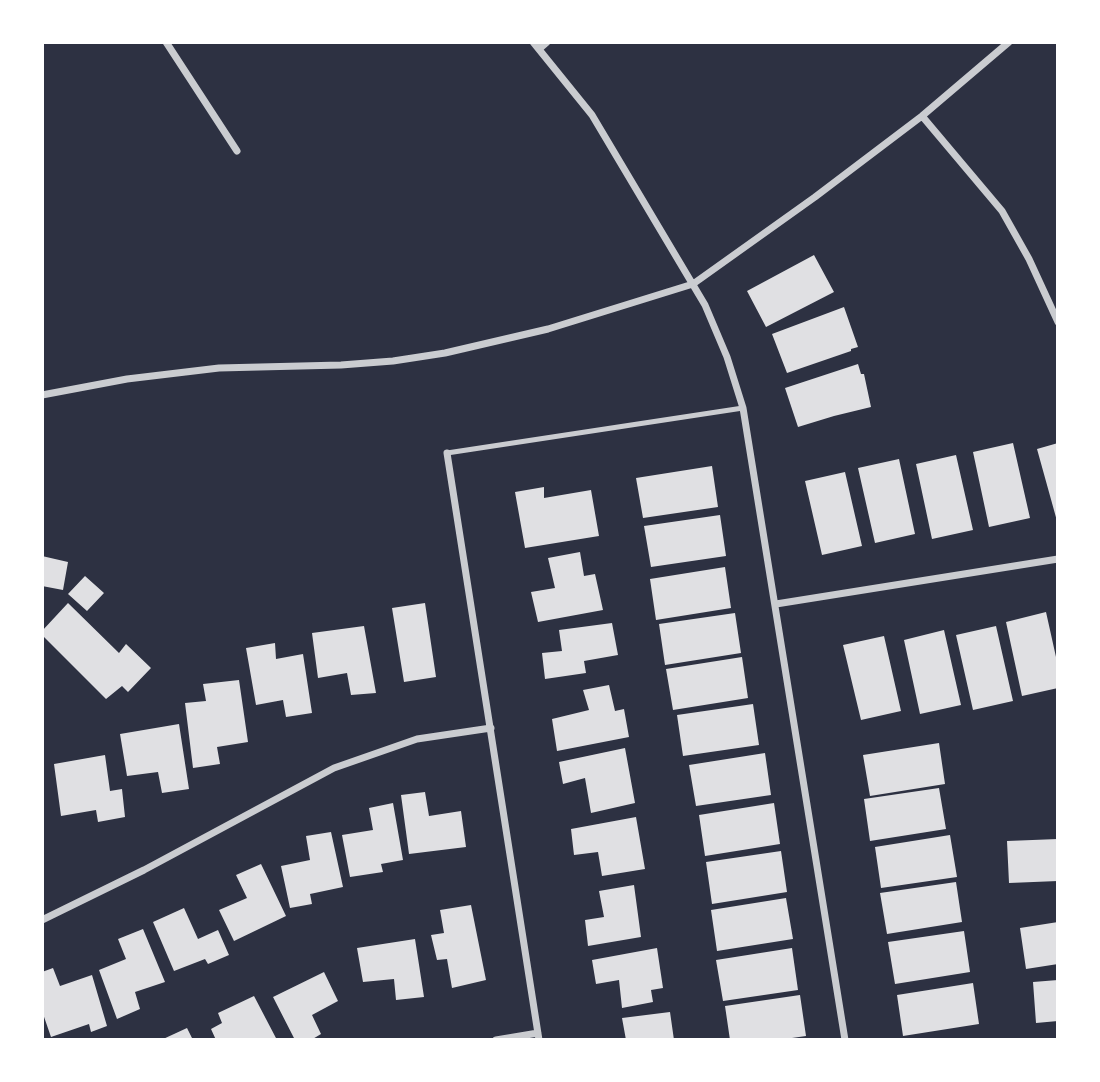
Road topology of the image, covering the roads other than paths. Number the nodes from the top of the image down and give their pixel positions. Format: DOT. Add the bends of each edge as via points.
graph roads {
  1 [pos="166,42"];
  2 [pos="533,42"];
  3 [pos="547,42"];
  4 [pos="1009,42"];
  5 [pos="539,49"];
  6 [pos="922,116"];
  7 [pos="237,151"];
  8 [pos="693,284"];
  9 [pos="1058,322"];
  10 [pos="42,395"];
  11 [pos="743,408"];
  12 [pos="447,453"];
  13 [pos="1058,559"];
  14 [pos="776,604"];
  15 [pos="491,728"];
  16 [pos="42,919"];
  17 [pos="538,1037"];
  18 [pos="496,1040"];
  19 [pos="845,1040"];
  1 -- 7 [label="street"];
  2 -- 5 [label="street"];
  3 -- 5 [label="street"];
  4 -- 6 [label="street"];
  5 -- 8 [label="street" via="592,115"];
  6 -- 8 [label="street"];
  6 -- 9 [label="street" via="1002,211"];
  8 -- 10 [label="street" via="548,329 445,353 341,365 219,368"];
  8 -- 11 [label="street" via="727,357"];
  11 -- 12 [label="lane"];
  11 -- 14 [label="street"];
  12 -- 15 [label="street"];
  13 -- 14 [label="street"];
  14 -- 19 [label="street"];
  15 -- 16 [label="street" via="417,739 334,768"];
  15 -- 17 [label="street"];
  17 -- 18 [label="street"];
}
